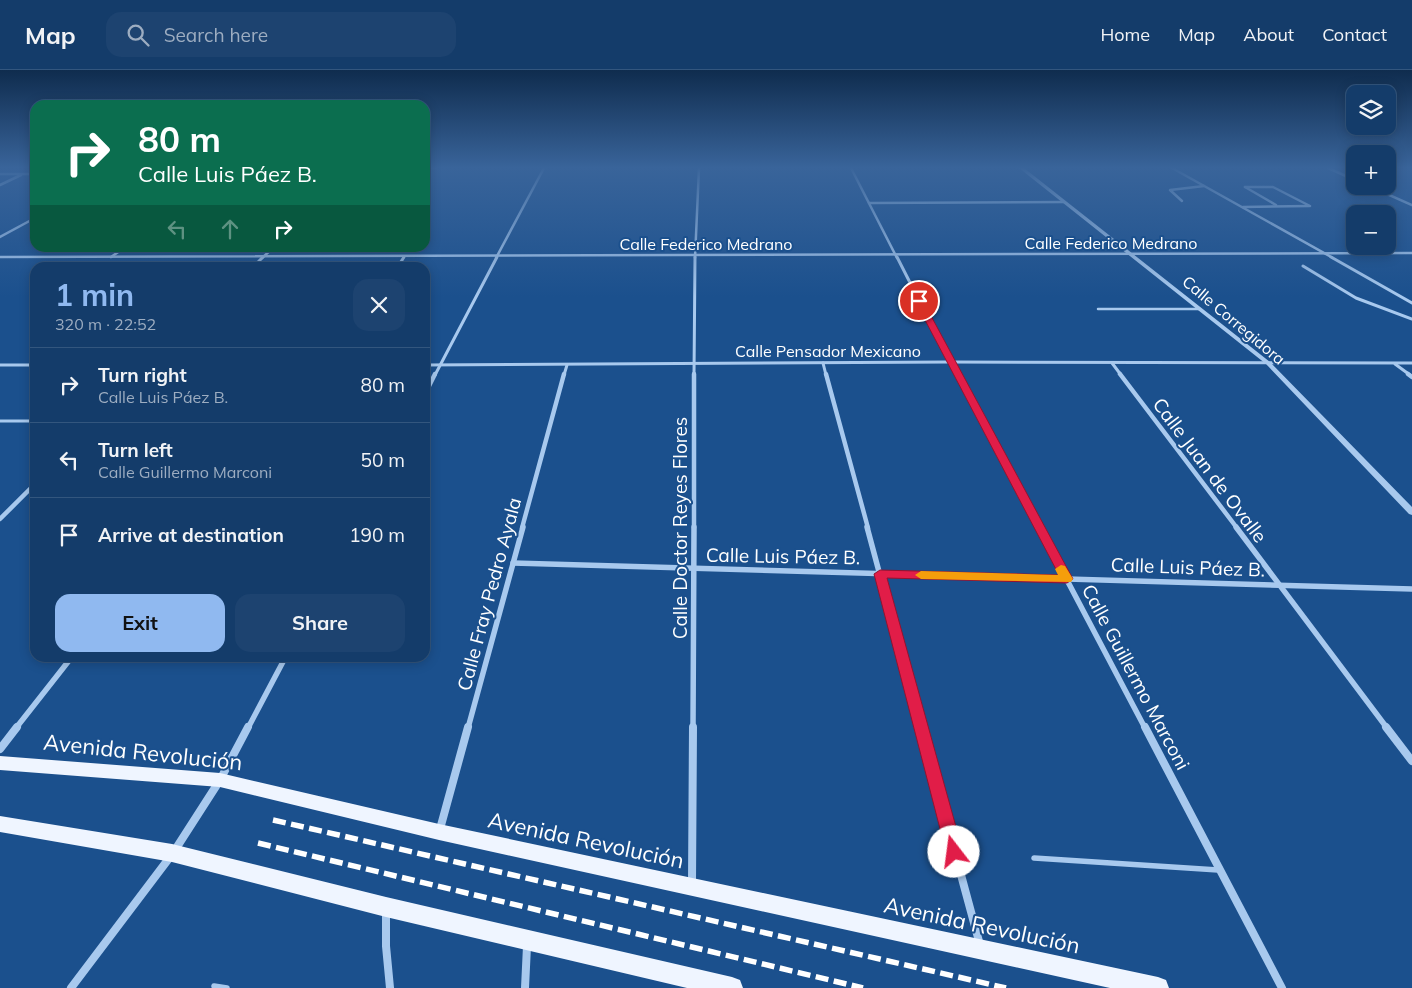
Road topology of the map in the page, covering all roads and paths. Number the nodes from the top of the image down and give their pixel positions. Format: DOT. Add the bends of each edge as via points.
graph roads {
  1 [pos="522,211"];
  2 [pos="697,211"];
  3 [pos="873,211"];
  4 [pos="1076,211"];
  5 [pos="1249,211"];
  6 [pos="30,221"];
  7 [pos="0,237"];
  8 [pos="118,252"];
  9 [pos="268,252"];
  10 [pos="1132,254"];
  11 [pos="1325,254"];
  12 [pos="1412,254"];
  13 [pos="695,255"];
  14 [pos="896,255"];
  15 [pos="263,256"];
  16 [pos="498,256"];
  17 [pos="0,257"];
  18 [pos="111,257"];
  19 [pos="404,257"];
  20 [pos="258,262"];
  21 [pos="401,262"];
  22 [pos="1304,266"];
  23 [pos="1412,303"];
  24 [pos="1098,309"];
  25 [pos="1200,309"];
  26 [pos="1412,318"];
  27 [pos="950,362"];
  28 [pos="823,363"];
  29 [pos="1112,363"];
  30 [pos="1268,363"];
  31 [pos="567,364"];
  32 [pos="695,364"];
  33 [pos="1394,364"];
  34 [pos="1412,364"];
  35 [pos="0,365"];
  36 [pos="30,365"];
  37 [pos="430,365"];
  38 [pos="440,365"];
  39 [pos="1412,378"];
  40 [pos="430,384"];
  41 [pos="0,421"];
  42 [pos="30,421"];
  43 [pos="30,489"];
  44 [pos="1412,512"];
  45 [pos="0,518"];
  46 [pos="513,563"];
  47 [pos="695,569"];
  48 [pos="880,574"];
  49 [pos="1067,579"];
  50 [pos="1278,585"];
  51 [pos="1412,589"];
  52 [pos="68,662"];
  53 [pos="283,662"];
  54 [pos="0,749"];
  55 [pos="1412,762"];
  56 [pos="0,763"];
  57 [pos="220,780"];
  58 [pos="0,824"];
  59 [pos="439,832"];
  60 [pos="172,853"];
  61 [pos="1034,858"];
  62 [pos="1218,870"];
  63 [pos="692,887"];
  64 [pos="386,907"];
  65 [pos="528,940"];
  66 [pos="980,948"];
  67 [pos="214,986"];
  68 [pos="71,988"];
  69 [pos="227,988"];
  70 [pos="390,988"];
  71 [pos="525,988"];
  72 [pos="732,988"];
  73 [pos="1158,988"];
  74 [pos="1282,988"];
  1 -- 16 [label="street"];
  2 -- 13 [label="street, Calle Doctor Reyes Flores"];
  3 -- 14 [label="street, Calle Guillermo Marconi"];
  4 -- 10 [label="street, Calle Corregidora"];
  5 -- 11 [label="street"];
  6 -- 7 [label="street"];
  8 -- 18 [label="street"];
  9 -- 15 [label="street"];
  10 -- 11 [label="street, Calle Federico Medrano"];
  10 -- 14 [label="street, Calle Federico Medrano"];
  10 -- 25 [label="street, Calle Corregidora"];
  11 -- 12 [label="street, Calle Federico Medrano"];
  11 -- 23 [label="street"];
  13 -- 14 [label="street, Calle Federico Medrano"];
  13 -- 16 [label="street, Calle Federico Medrano"];
  13 -- 32 [label="street, Calle Doctor Reyes Flores"];
  14 -- 27 [label="street, Calle Guillermo Marconi"];
  15 -- 18 [label="street, Calle Federico Medrano"];
  15 -- 19 [label="street, Calle Federico Medrano"];
  15 -- 20 [label="street"];
  16 -- 19 [label="street, Calle Federico Medrano"];
  16 -- 38 [label="street"];
  17 -- 18 [label="street, Calle Federico Medrano"];
  19 -- 21 [label="street"];
  22 -- 26 [label="street" via="1362,301"];
  24 -- 25 [label="lane"];
  25 -- 30 [label="street, Calle Corregidora"];
  27 -- 28 [label="street, Calle Pensador Mexicano"];
  27 -- 29 [label="street, Calle Pensador Mexicano"];
  27 -- 49 [label="street, Calle Guillermo Marconi"];
  28 -- 32 [label="street, Calle Pensador Mexicano"];
  28 -- 48 [label="street"];
  29 -- 30 [label="street, Calle Pensador Mexicano"];
  29 -- 50 [label="street, Calle Juan de Ovalle"];
  30 -- 33 [label="street, Calle Pensador Mexicano"];
  30 -- 44 [label="street, Calle Corregidora"];
  31 -- 32 [label="street, Calle Pensador Mexicano"];
  31 -- 38 [label="street, Calle Pensador Mexicano"];
  31 -- 46 [label="street, Calle Fray Pedro Ayala"];
  32 -- 47 [label="street, Calle Doctor Reyes Flores"];
  33 -- 34 [label="street, Calle Pensador Mexicano"];
  33 -- 39 [label="street"];
  35 -- 36 [label="street"];
  37 -- 38 [label="street, Calle Pensador Mexicano"];
  38 -- 40 [label="street"];
  41 -- 42 [label="lane"];
  43 -- 45 [label="street"];
  46 -- 47 [label="street, Calle Luis Páez B."];
  46 -- 59 [label="street, Calle Fray Pedro Ayala"];
  47 -- 48 [label="street, Calle Luis Páez B."];
  47 -- 63 [label="street, Calle Doctor Reyes Flores"];
  48 -- 49 [label="street, Calle Luis Páez B."];
  48 -- 66 [label="street"];
  49 -- 50 [label="street, Calle Luis Páez B."];
  49 -- 62 [label="street, Calle Guillermo Marconi"];
  50 -- 51 [label="street, Calle Luis Páez B."];
  50 -- 55 [label="street, Calle Juan de Ovalle"];
  52 -- 54 [label="street"];
  53 -- 57 [label="street"];
  56 -- 57 [label="main road, Avenida Revolución"];
  57 -- 59 [label="main road, Avenida Revolución"];
  57 -- 60 [label="street"];
  58 -- 60 [label="main road"];
  59 -- 63 [label="main road, Avenida Revolución"];
  60 -- 64 [label="main road"];
  60 -- 68 [label="street"];
  61 -- 62 [label="lane"];
  62 -- 74 [label="street, Calle Guillermo Marconi"];
  63 -- 66 [label="main road, Avenida Revolución"];
  64 -- 65 [label="main road"];
  64 -- 70 [label="street"];
  65 -- 71 [label="street"];
  65 -- 72 [label="main road"];
  66 -- 73 [label="main road, Avenida Revolución"];
  67 -- 69 [label="lane"];
}
